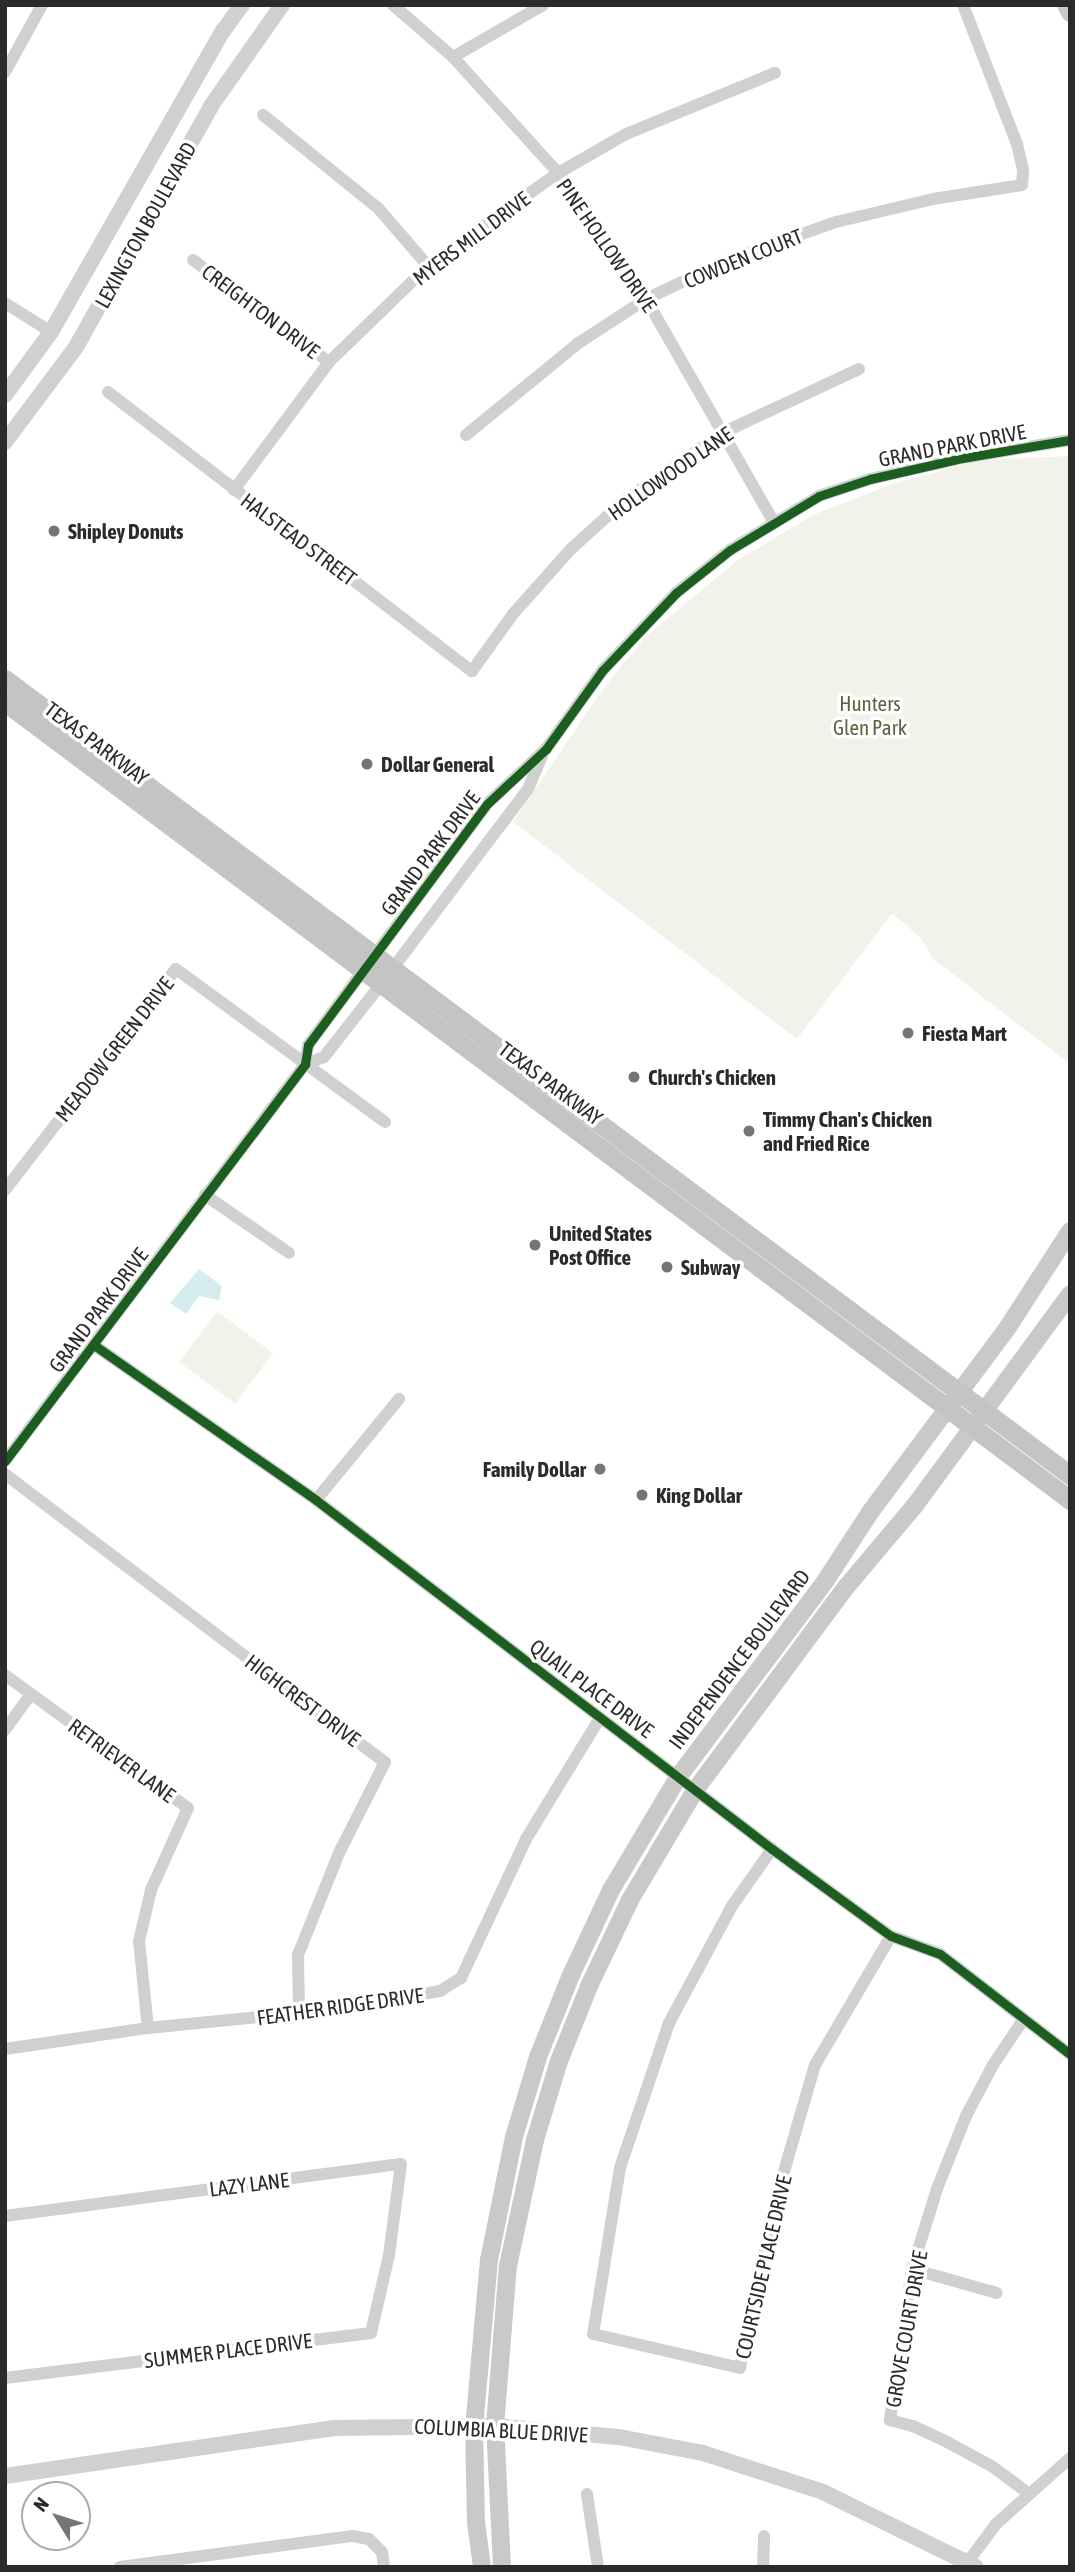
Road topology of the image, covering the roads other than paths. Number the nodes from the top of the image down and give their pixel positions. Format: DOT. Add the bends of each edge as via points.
graph roads {
  1 [pos="42,5"];
  2 [pos="242,5"];
  3 [pos="282,5"];
  4 [pos="393,5"];
  5 [pos="543,5"];
  6 [pos="963,5"];
  7 [pos="1066,5"];
  8 [pos="1070,13"];
  9 [pos="453,57"];
  10 [pos="5,72"];
  11 [pos="775,73"];
  12 [pos="262,116"];
  13 [pos="159,145"];
  14 [pos="182,157"];
  15 [pos="558,173"];
  16 [pos="192,260"];
  17 [pos="428,266"];
  18 [pos="646,299"];
  19 [pos="5,303"];
  20 [pos="51,332"];
  21 [pos="329,362"];
  22 [pos="859,369"];
  23 [pos="24,370"];
  24 [pos="47,386"];
  25 [pos="108,392"];
  26 [pos="5,396"];
  27 [pos="724,432"];
  28 [pos="466,435"];
  29 [pos="1069,441"];
  30 [pos="5,442"];
  31 [pos="234,490"];
  32 [pos="773,521"];
  33 [pos="485,652"];
  34 [pos="5,678"];
  35 [pos="5,702"];
  36 [pos="546,749"];
  37 [pos="166,797"];
  38 [pos="153,814"];
  39 [pos="376,954"];
  40 [pos="394,968"];
  41 [pos="363,972"];
  42 [pos="381,985"];
  43 [pos="305,1064"];
  44 [pos="548,1109"];
  45 [pos="590,1115"];
  46 [pos="385,1122"];
  47 [pos="5,1190"];
  48 [pos="205,1195"];
  49 [pos="680,1208"];
  50 [pos="727,1216"];
  51 [pos="1070,1231"];
  52 [pos="289,1253"];
  53 [pos="1070,1294"];
  54 [pos="94,1345"];
  55 [pos="959,1392"];
  56 [pos="398,1399"];
  57 [pos="947,1408"];
  58 [pos="985,1411"];
  59 [pos="973,1428"];
  60 [pos="5,1461"];
  61 [pos="5,1474"];
  62 [pos="1070,1475"];
  63 [pos="316,1500"];
  64 [pos="1070,1500"];
  65 [pos="826,1580"];
  66 [pos="847,1587"];
  67 [pos="5,1675"];
  68 [pos="31,1694"];
  69 [pos="600,1718"];
  70 [pos="5,1730"];
  71 [pos="679,1776"];
  72 [pos="696,1789"];
  73 [pos="772,1849"];
  74 [pos="891,1936"];
  75 [pos="571,1975"];
  76 [pos="590,1984"];
  77 [pos="299,2014"];
  78 [pos="1023,2020"];
  79 [pos="148,2028"];
  80 [pos="5,2049"];
  81 [pos="1070,2054"];
  82 [pos="501,2196"];
  83 [pos="521,2200"];
  84 [pos="5,2216"];
  85 [pos="389,2255"];
  86 [pos="912,2269"];
  87 [pos="997,2293"];
  88 [pos="5,2378"];
  89 [pos="495,2426"];
  90 [pos="474,2428"];
  91 [pos="1070,2458"];
  92 [pos="5,2476"];
  93 [pos="1028,2493"];
  94 [pos="587,2494"];
  95 [pos="764,2536"];
  96 [pos="969,2565"];
  97 [pos="120,2567"];
  98 [pos="384,2567"];
  99 [pos="482,2567"];
  100 [pos="502,2567"];
  101 [pos="598,2567"];
  102 [pos="763,2567"];
  1 -- 10 [label="street"];
  2 -- 13 [label="street, LEXINGTON BOULEVARD"];
  3 -- 14 [label="street, LEXINGTON BOULEVARD" via="211,106"];
  4 -- 9 [label="street, PINE HOLLOW DRIVE"];
  5 -- 9 [label="street"];
  6 -- 18 [label="street, COWDEN COURT" via="1017,144 1022,185 933,199 835,222 724,262"];
  7 -- 8 [label="main road"];
  9 -- 15 [label="street, PINE HOLLOW DRIVE"];
  11 -- 15 [label="street, MYERS MILL DRIVE" via="626,134"];
  12 -- 17 [label="street" via="378,208"];
  13 -- 14 [label="street"];
  13 -- 20 [label="street, LEXINGTON BOULEVARD"];
  14 -- 24 [label="street, LEXINGTON BOULEVARD" via="76,347"];
  15 -- 17 [label="street, MYERS MILL DRIVE"];
  15 -- 18 [label="street, PINE HOLLOW DRIVE"];
  16 -- 21 [label="street, CREIGHTON DRIVE"];
  17 -- 21 [label="street, MYERS MILL DRIVE"];
  18 -- 27 [label="street, PINE HOLLOW DRIVE"];
  18 -- 28 [label="street, COWDEN COURT" via="577,344"];
  19 -- 20 [label="street"];
  20 -- 23 [label="street, LEXINGTON BOULEVARD"];
  21 -- 31 [label="street, MYERS MILL DRIVE"];
  22 -- 27 [label="street, HOLLOWOOD LANE"];
  23 -- 24 [label="street"];
  23 -- 26 [label="street, LEXINGTON BOULEVARD"];
  24 -- 30 [label="street, LEXINGTON BOULEVARD"];
  25 -- 31 [label="street, HALSTEAD STREET"];
  27 -- 32 [label="street, PINE HOLLOW DRIVE"];
  27 -- 33 [label="street, HOLLOWOOD LANE" via="625,500 570,549"];
  29 -- 32 [label="street, GRAND PARK DRIVE" via="870,478 819,496"];
  31 -- 33 [label="street, HALSTEAD STREET" via="472,671"];
  32 -- 36 [label="street, GRAND PARK DRIVE" via="676,593 638,629"];
  34 -- 37 [label="main road, TEXAS PARKWAY"];
  35 -- 38 [label="main road, TEXAS PARKWAY"];
  36 -- 39 [label="street, GRAND PARK DRIVE" via="487,804"];
  36 -- 40 [label="street, GRAND PARK DRIVE" via="528,789"];
  37 -- 38 [label="main road"];
  37 -- 39 [label="main road, TEXAS PARKWAY"];
  38 -- 41 [label="main road, TEXAS PARKWAY"];
  39 -- 40 [label="main road, TEXAS PARKWAY"];
  39 -- 41 [label="street, GRAND PARK DRIVE"];
  40 -- 42 [label="street, GRAND PARK DRIVE"];
  40 -- 45 [label="main road, TEXAS PARKWAY"];
  41 -- 42 [label="main road, TEXAS PARKWAY"];
  41 -- 43 [label="street, GRAND PARK DRIVE" via="308,1045"];
  42 -- 43 [label="street, GRAND PARK DRIVE" via="324,1057"];
  42 -- 44 [label="main road, TEXAS PARKWAY"];
  43 -- 46 [label="street"];
  43 -- 47 [label="street, MEADOW GREEN DRIVE" via="176,969"];
  43 -- 48 [label="street, GRAND PARK DRIVE"];
  44 -- 45 [label="main road" via="561,1106 577,1118"];
  44 -- 49 [label="main road, TEXAS PARKWAY"];
  45 -- 50 [label="main road, TEXAS PARKWAY"];
  48 -- 52 [label="street"];
  48 -- 54 [label="street, GRAND PARK DRIVE"];
  49 -- 50 [label="main road" via="697,1209 709,1218"];
  49 -- 57 [label="main road, TEXAS PARKWAY"];
  50 -- 55 [label="main road, TEXAS PARKWAY"];
  51 -- 55 [label="main road, INDEPENDENCE BOULEVARD" via="1026,1303"];
  53 -- 58 [label="main road, INDEPENDENCE BOULEVARD"];
  54 -- 60 [label="street, GRAND PARK DRIVE"];
  54 -- 63 [label="street, QUAIL PLACE DRIVE"];
  55 -- 57 [label="main road, INDEPENDENCE BOULEVARD"];
  55 -- 58 [label="main road, TEXAS PARKWAY"];
  56 -- 63 [label="street"];
  57 -- 59 [label="main road, TEXAS PARKWAY"];
  57 -- 65 [label="main road, INDEPENDENCE BOULEVARD"];
  58 -- 59 [label="main road, INDEPENDENCE BOULEVARD"];
  58 -- 62 [label="main road, TEXAS PARKWAY"];
  59 -- 64 [label="main road, TEXAS PARKWAY"];
  59 -- 66 [label="main road, INDEPENDENCE BOULEVARD" via="896,1531"];
  61 -- 77 [label="street, HIGHCREST DRIVE" via="385,1762 339,1853 298,1955"];
  63 -- 69 [label="street, QUAIL PLACE DRIVE"];
  65 -- 66 [label="main road"];
  65 -- 71 [label="main road, INDEPENDENCE BOULEVARD"];
  66 -- 72 [label="main road, INDEPENDENCE BOULEVARD"];
  67 -- 68 [label="street, RETRIEVER LANE"];
  68 -- 70 [label="street"];
  68 -- 79 [label="street, RETRIEVER LANE" via="188,1808 151,1890 139,1941"];
  69 -- 71 [label="street, QUAIL PLACE DRIVE"];
  69 -- 77 [label="street, FEATHER RIDGE DRIVE" via="526,1839 461,1978 440,1991"];
  71 -- 72 [label="street, QUAIL PLACE DRIVE"];
  71 -- 75 [label="main road, INDEPENDENCE BOULEVARD" via="611,1890"];
  72 -- 73 [label="street, QUAIL PLACE DRIVE"];
  72 -- 76 [label="main road, INDEPENDENCE BOULEVARD" via="630,1900"];
  73 -- 74 [label="street, QUAIL PLACE DRIVE"];
  73 -- 74 [label="street, COURTSIDE PLACE DRIVE" via="732,1906 669,2023 620,2168 593,2334 740,2368 776,2199 815,2065"];
  74 -- 78 [label="street, QUAIL PLACE DRIVE" via="940,1954"];
  75 -- 76 [label="main road"];
  75 -- 82 [label="main road, INDEPENDENCE BOULEVARD" via="538,2057"];
  76 -- 83 [label="main road, INDEPENDENCE BOULEVARD" via="559,2061"];
  77 -- 79 [label="street, FEATHER RIDGE DRIVE"];
  78 -- 81 [label="street, QUAIL PLACE DRIVE"];
  78 -- 86 [label="street, GROVE COURT DRIVE" via="966,2116"];
  79 -- 80 [label="street, FEATHER RIDGE DRIVE"];
  82 -- 83 [label="main road"];
  82 -- 90 [label="main road, INDEPENDENCE BOULEVARD" via="481,2314"];
  83 -- 89 [label="main road, INDEPENDENCE BOULEVARD" via="502,2312"];
  84 -- 85 [label="street, LAZY LANE" via="401,2164"];
  85 -- 88 [label="street, SUMMER PLACE DRIVE" via="371,2333"];
  86 -- 87 [label="street"];
  86 -- 93 [label="street, GROVE COURT DRIVE" via="890,2420 947,2442"];
  89 -- 90 [label="street, COLUMBIA BLUE DRIVE"];
  89 -- 96 [label="street, COLUMBIA BLUE DRIVE" via="619,2437 704,2453 823,2492"];
  89 -- 100 [label="main road, INDEPENDENCE BOULEVARD"];
  90 -- 92 [label="street, COLUMBIA BLUE DRIVE" via="333,2428"];
  90 -- 99 [label="main road, INDEPENDENCE BOULEVARD"];
  91 -- 93 [label="street"];
  93 -- 96 [label="street" via="996,2524"];
  94 -- 101 [label="street"];
  95 -- 102 [label="street"];
  97 -- 98 [label="street" via="353,2536 369,2539 382,2552"];
}
